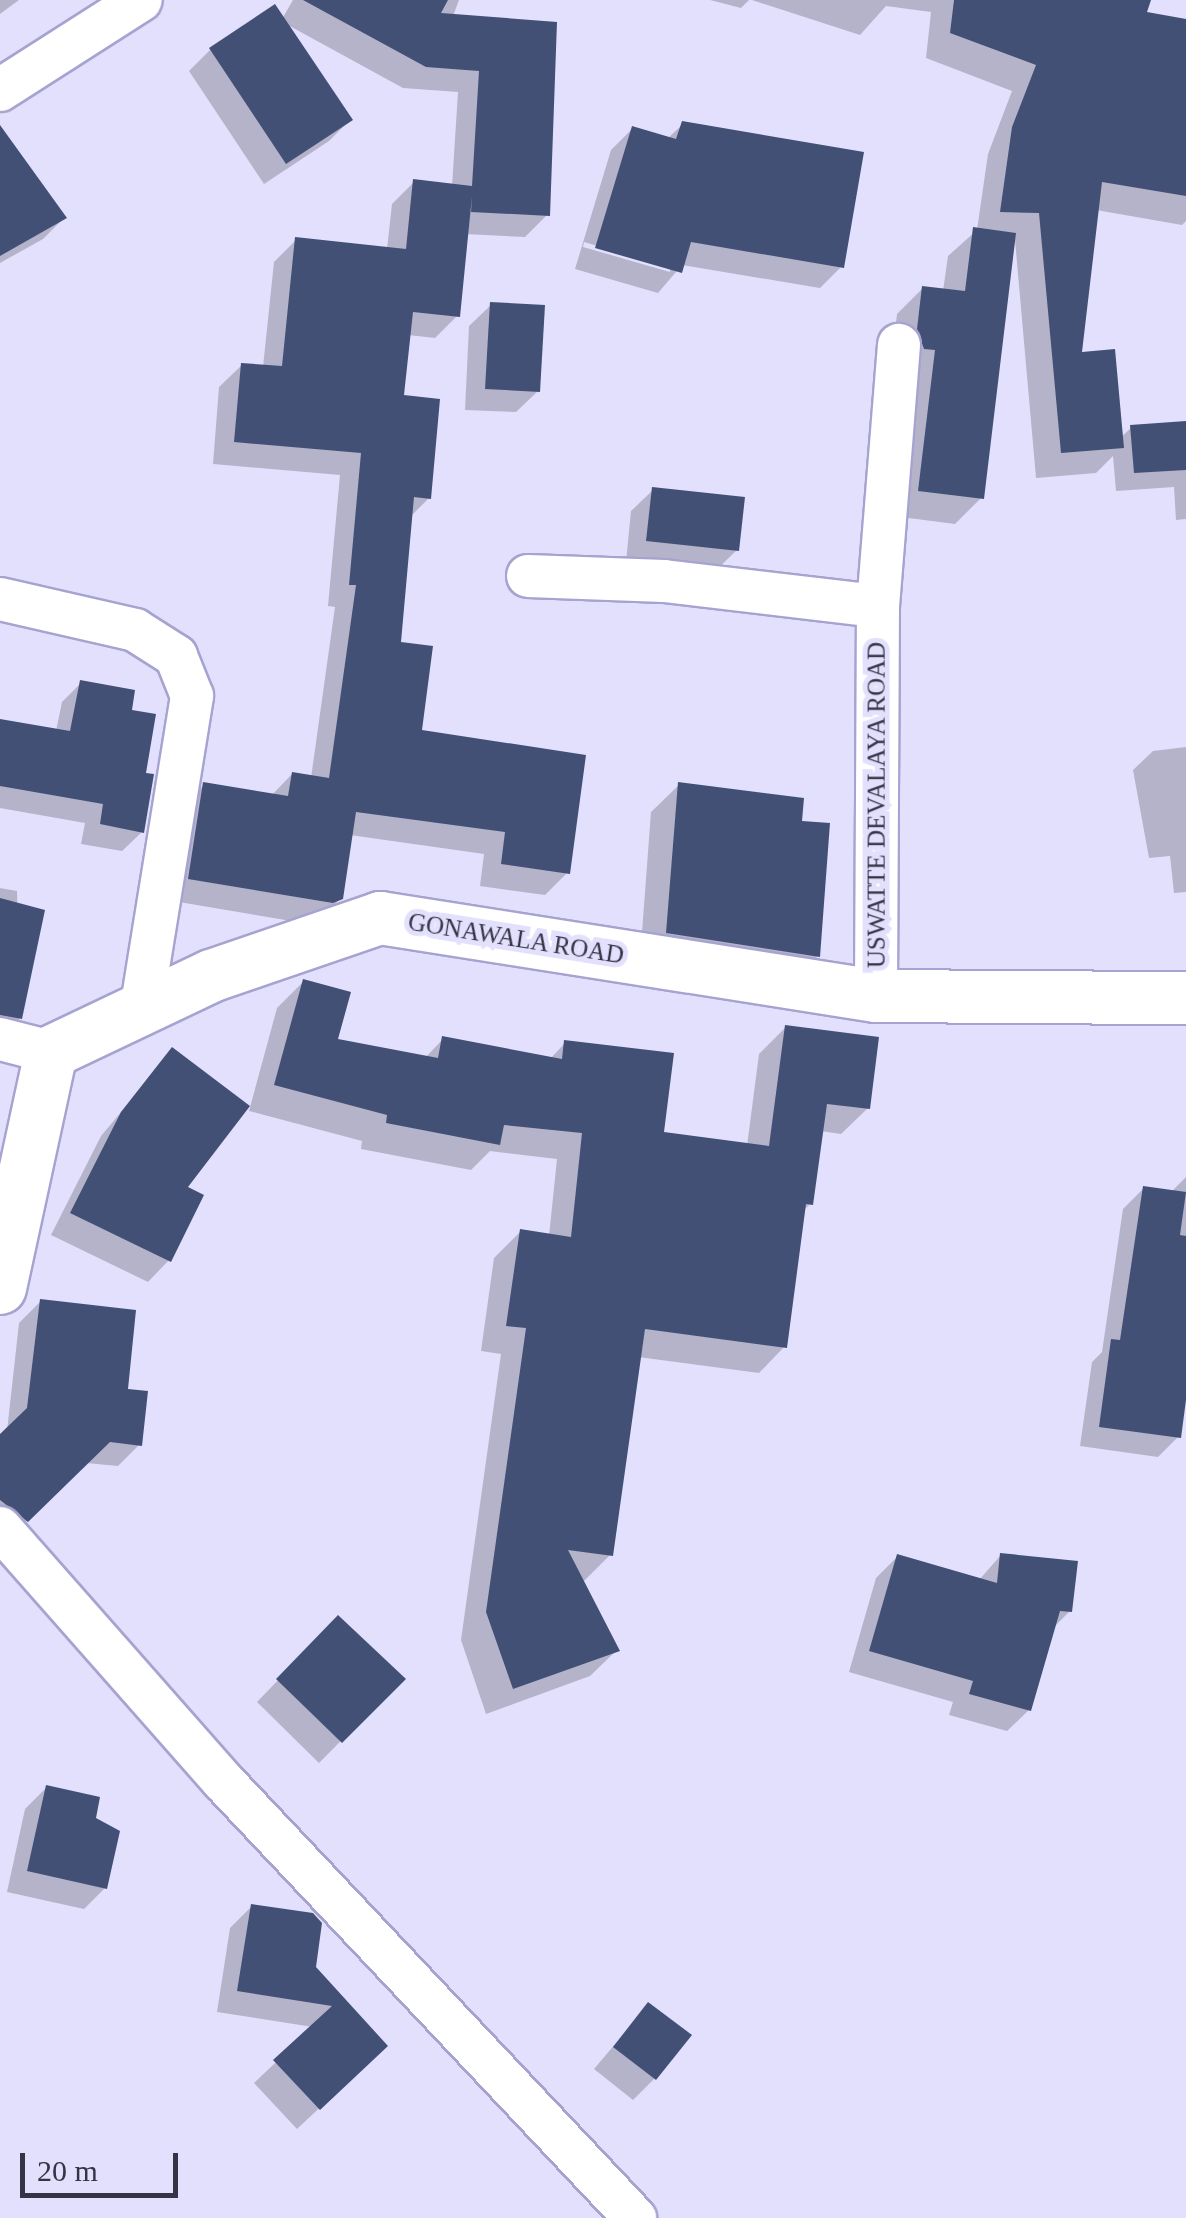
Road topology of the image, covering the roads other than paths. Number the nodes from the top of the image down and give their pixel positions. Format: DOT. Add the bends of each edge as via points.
graph roads {
  1 [pos="141,0"];
  2 [pos="0,90"];
  3 [pos="900,345"];
  4 [pos="528,576"];
  5 [pos="0,599"];
  6 [pos="878,606"];
  7 [pos="876,996"];
  8 [pos="1186,998"];
  9 [pos="141,1010"];
  10 [pos="0,1039"];
  11 [pos="51,1052"];
  12 [pos="0,1288"];
  13 [pos="0,1528"];
  14 [pos="635,2218"];
  1 -- 2 [label="street"];
  3 -- 6 [label="street"];
  4 -- 6 [label="street, USWATTE DEVALAYA ROAD" via="664,581"];
  5 -- 9 [label="street" via="135,630 176,656 192,696"];
  6 -- 7 [label="street, USWATTE DEVALAYA ROAD"];
  7 -- 8 [label="street, GONAWALA ROAD"];
  7 -- 9 [label="street, GONAWALA ROAD" via="380,918 211,976"];
  9 -- 11 [label="street, GONAWALA ROAD"];
  10 -- 11 [label="street"];
  11 -- 12 [label="street"];
  13 -- 14 [label="street" via="223,1781"];
}
